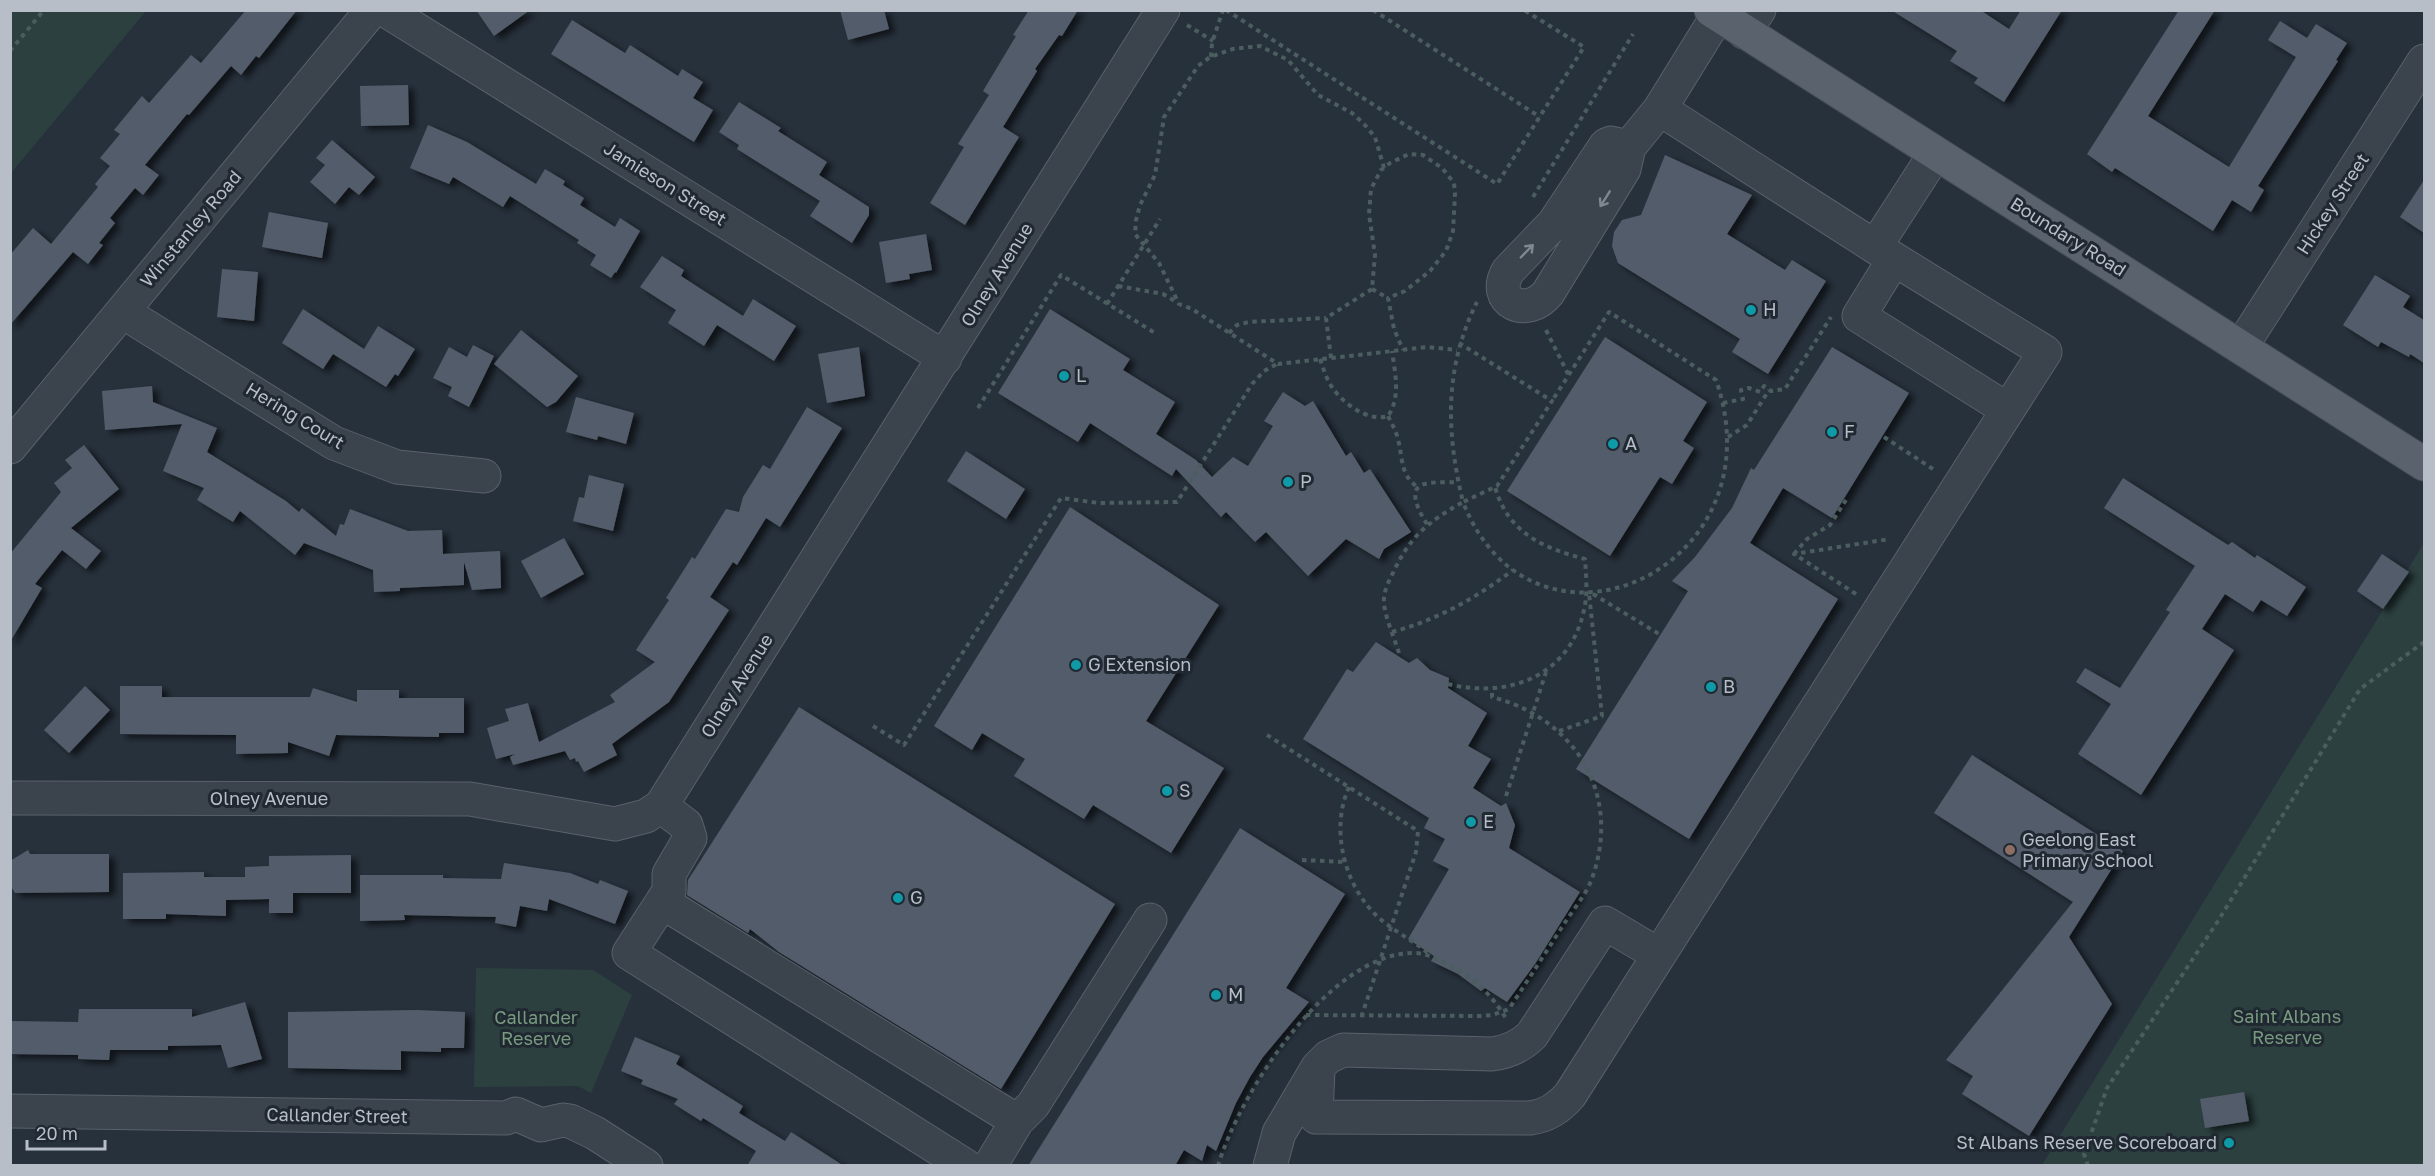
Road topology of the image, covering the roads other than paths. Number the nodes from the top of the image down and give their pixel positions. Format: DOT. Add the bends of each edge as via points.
graph roads {
  1 [pos="372,10"];
  2 [pos="385,10"];
  3 [pos="1174,17"];
  4 [pos="1733,17"];
  5 [pos="2424,61"];
  6 [pos="1660,109"];
  7 [pos="1629,147"];
  8 [pos="1935,153"];
  9 [pos="1885,253"];
  10 [pos="123,312"];
  11 [pos="2241,346"];
  12 [pos="945,358"];
  13 [pos="2008,410"];
  14 [pos="10,447"];
  15 [pos="2424,464"];
  16 [pos="484,477"];
  17 [pos="10,798"];
  18 [pos="661,806"];
  19 [pos="662,902"];
  20 [pos="1150,920"];
  21 [pos="1659,955"];
  22 [pos="1318,1067"];
  23 [pos="10,1112"];
  24 [pos="1017,1121"];
  25 [pos="646,1166"];
  26 [pos="966,1166"];
  27 [pos="990,1166"];
  28 [pos="1270,1166"];
  1 -- 10 [label="street, Winstanley Road"];
  2 -- 12 [label="street, Jamieson Street"];
  3 -- 12 [label="street, Olney Avenue"];
  4 -- 6 [label="street"];
  4 -- 8 [label="main road, Boundary Road"];
  5 -- 11 [label="street, Hickey Street"];
  6 -- 7 [label="street"];
  6 -- 9 [label="street"];
  7 -- 7 [label="street, one-way" via="1622,174 1551,290 1533,305 1518,306 1507,297 1503,284 1508,271 1554,223 1606,145"];
  8 -- 9 [label="street"];
  8 -- 11 [label="main road, Boundary Road"];
  9 -- 13 [label="street" via="1858,316"];
  9 -- 13 [label="street" via="2045,352"];
  10 -- 14 [label="street, Winstanley Road"];
  10 -- 16 [label="street, Hering Court" via="334,443 397,467"];
  11 -- 15 [label="main road, Boundary Road"];
  12 -- 18 [label="street, Olney Avenue"];
  13 -- 21 [label="street"];
  17 -- 18 [label="street, Olney Avenue" via="470,800 615,824 646,816"];
  18 -- 19 [label="street" via="686,825 690,838 669,874 669,891"];
  19 -- 24 [label="street"];
  19 -- 26 [label="street" via="630,953"];
  20 -- 24 [label="street" via="1033,1105"];
  21 -- 22 [label="street" via="1605,922 1536,1030 1516,1047 1492,1054 1343,1050"];
  21 -- 22 [label="street" via="1570,1095 1543,1115 1316,1117"];
  22 -- 28 [label="street" via="1279,1133"];
  23 -- 25 [label="street, Callander Street" via="506,1118 514,1113 541,1125 570,1121"];
  24 -- 27 [label="street"];
}
